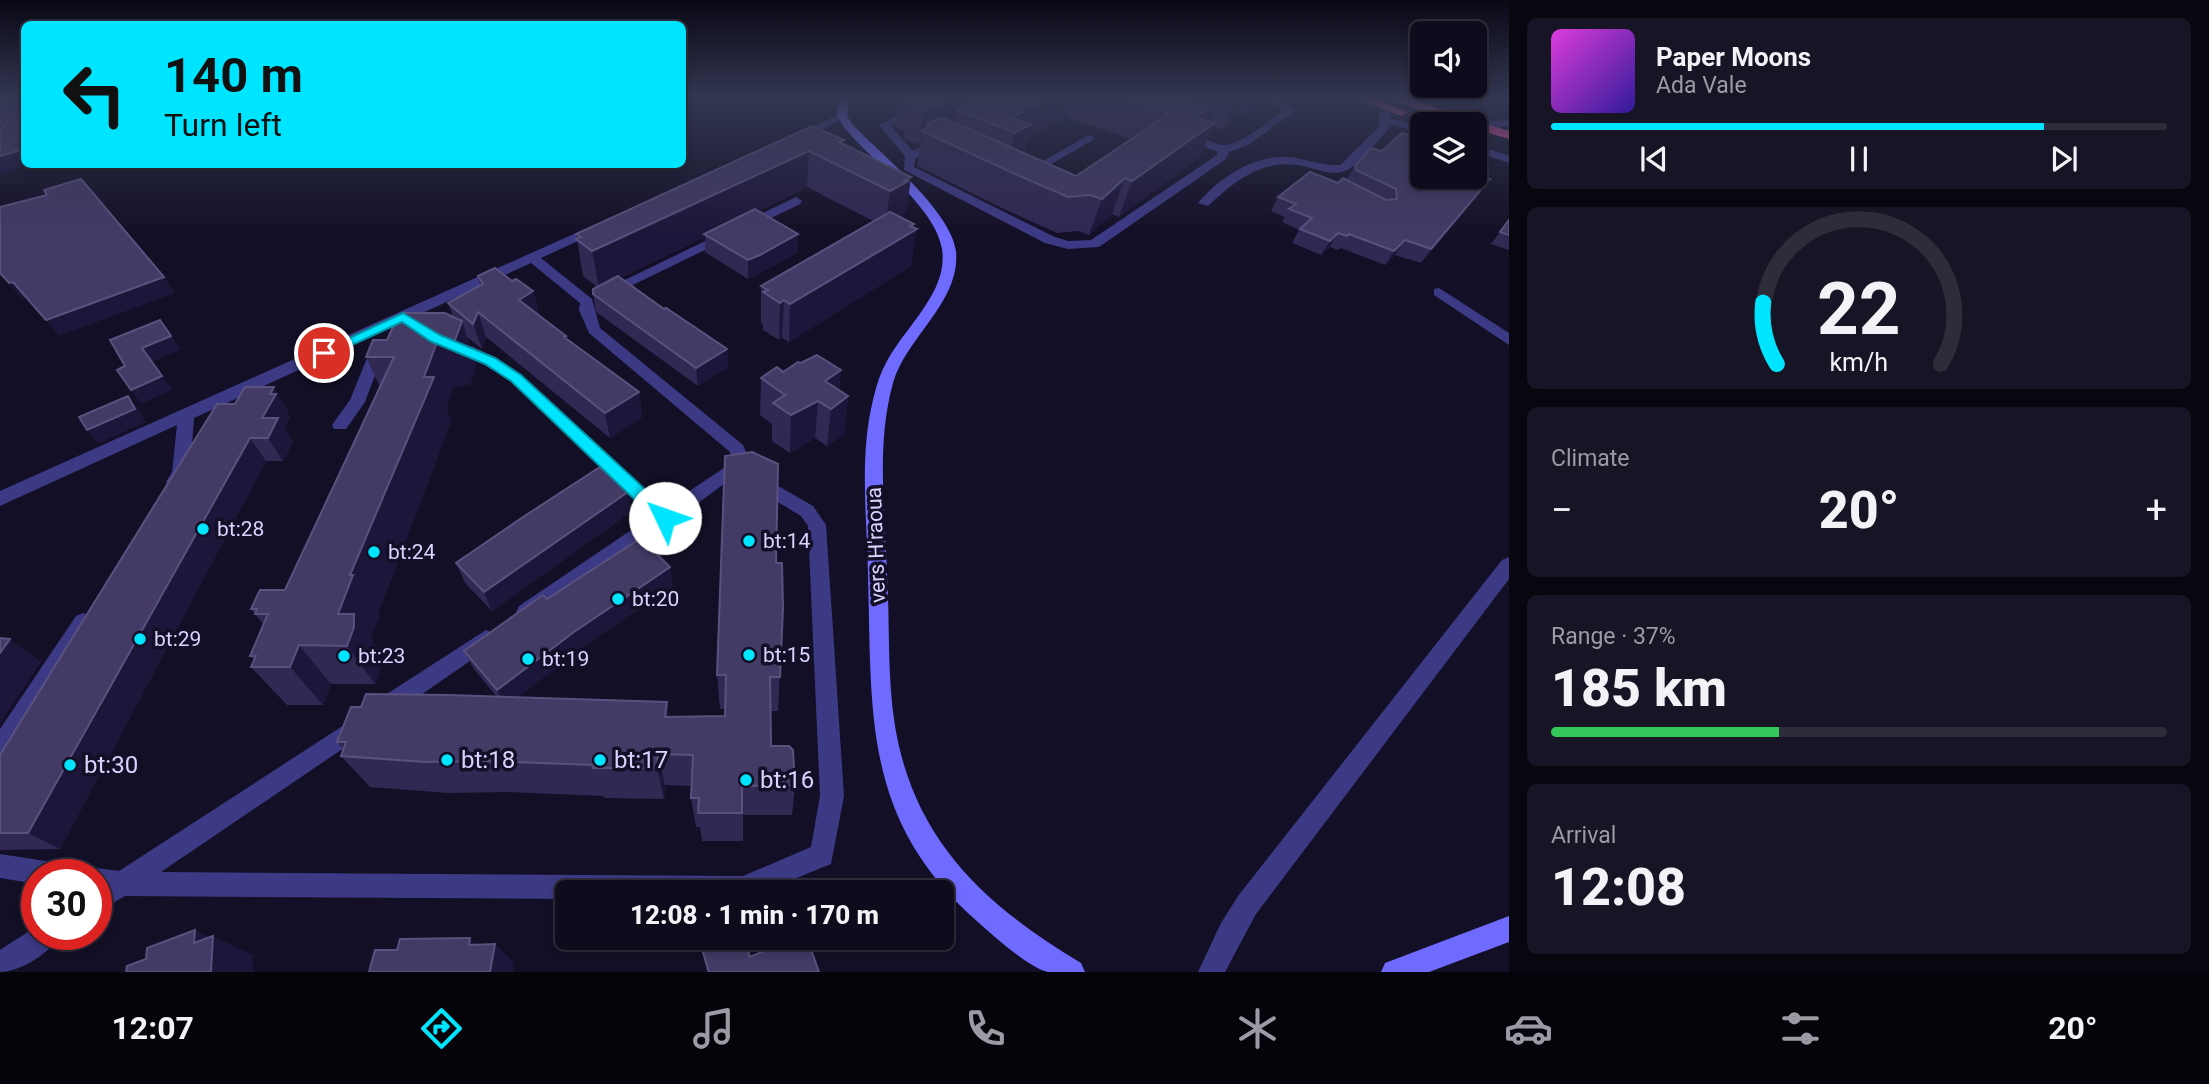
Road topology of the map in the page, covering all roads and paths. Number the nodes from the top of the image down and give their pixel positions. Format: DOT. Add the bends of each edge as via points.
graph roads {
  1 [pos="783,142"];
  2 [pos="863,142"];
  3 [pos="899,142"];
  4 [pos="1081,142"];
  5 [pos="1203,142"];
  6 [pos="1245,142"];
  7 [pos="1370,142"];
  8 [pos="942,143"];
  9 [pos="780,144"];
  10 [pos="1224,150"];
  11 [pos="1487,152"];
  12 [pos="911,156"];
  13 [pos="1509,160"];
  14 [pos="1335,170"];
  15 [pos="1029,187"];
  16 [pos="1341,187"];
  17 [pos="796,201"];
  18 [pos="1204,203"];
  19 [pos="607,223"];
  20 [pos="532,257"];
  21 [pos="1439,292"];
  22 [pos="587,302"];
  23 [pos="402,321"];
  24 [pos="435,338"];
  25 [pos="1509,340"];
  26 [pos="186,415"];
  27 [pos="340,425"];
  28 [pos="728,475"];
  29 [pos="166,495"];
  30 [pos="0,499"];
  31 [pos="665,518"];
  32 [pos="1509,565"];
  33 [pos="91,610"];
  34 [pos="0,748"];
  35 [pos="0,866"];
  36 [pos="21,869"];
  37 [pos="112,882"];
  38 [pos="122,884"];
  39 [pos="112,891"];
  40 [pos="1509,929"];
  41 [pos="24,950"];
  42 [pos="0,966"];
  43 [pos="1072,972"];
  44 [pos="1211,972"];
  45 [pos="1394,972"];
  1 -- 9 [label="street"];
  2 -- 43 [label="street, vers H'raoua" via="933,216 949,250 948,269 939,291 887,375 878,407 874,479 880,654 883,726 893,776 928,849 956,886 996,922"];
  3 -- 12 [label="street"];
  4 -- 15 [label="street" via="1016,180"];
  5 -- 10 [label="street"];
  6 -- 10 [label="street"];
  7 -- 14 [label="street" via="1344,168"];
  8 -- 12 [label="street"];
  10 -- 12 [label="street" via="1222,157 1094,244 1068,245 908,168"];
  11 -- 13 [label="street"];
  14 -- 16 [label="street"];
  14 -- 18 [label="street" via="1286,159 1267,160"];
  17 -- 22 [label="street"];
  19 -- 20 [label="street"];
  20 -- 22 [label="street"];
  20 -- 23 [label="street"];
  21 -- 25 [label="street"];
  22 -- 28 [label="street" via="594,330 737,449 741,464"];
  23 -- 26 [label="street"];
  23 -- 27 [label="street"];
  24 -- 31 [label="street" via="490,361 516,378"];
  26 -- 29 [label="street" via="181,472"];
  26 -- 30 [label="street"];
  28 -- 31 [label="street"];
  28 -- 38 [label="street" via="761,482 807,510 817,525 832,796 822,855 743,888"];
  31 -- 38 [label="street"];
  32 -- 44 [label="street" via="1247,905"];
  33 -- 34 [label="street"];
  35 -- 36 [label="street"];
  37 -- 38 [label="street"];
  38 -- 39 [label="street"];
  40 -- 45 [label="street"];
  41 -- 42 [label="street"];
}
